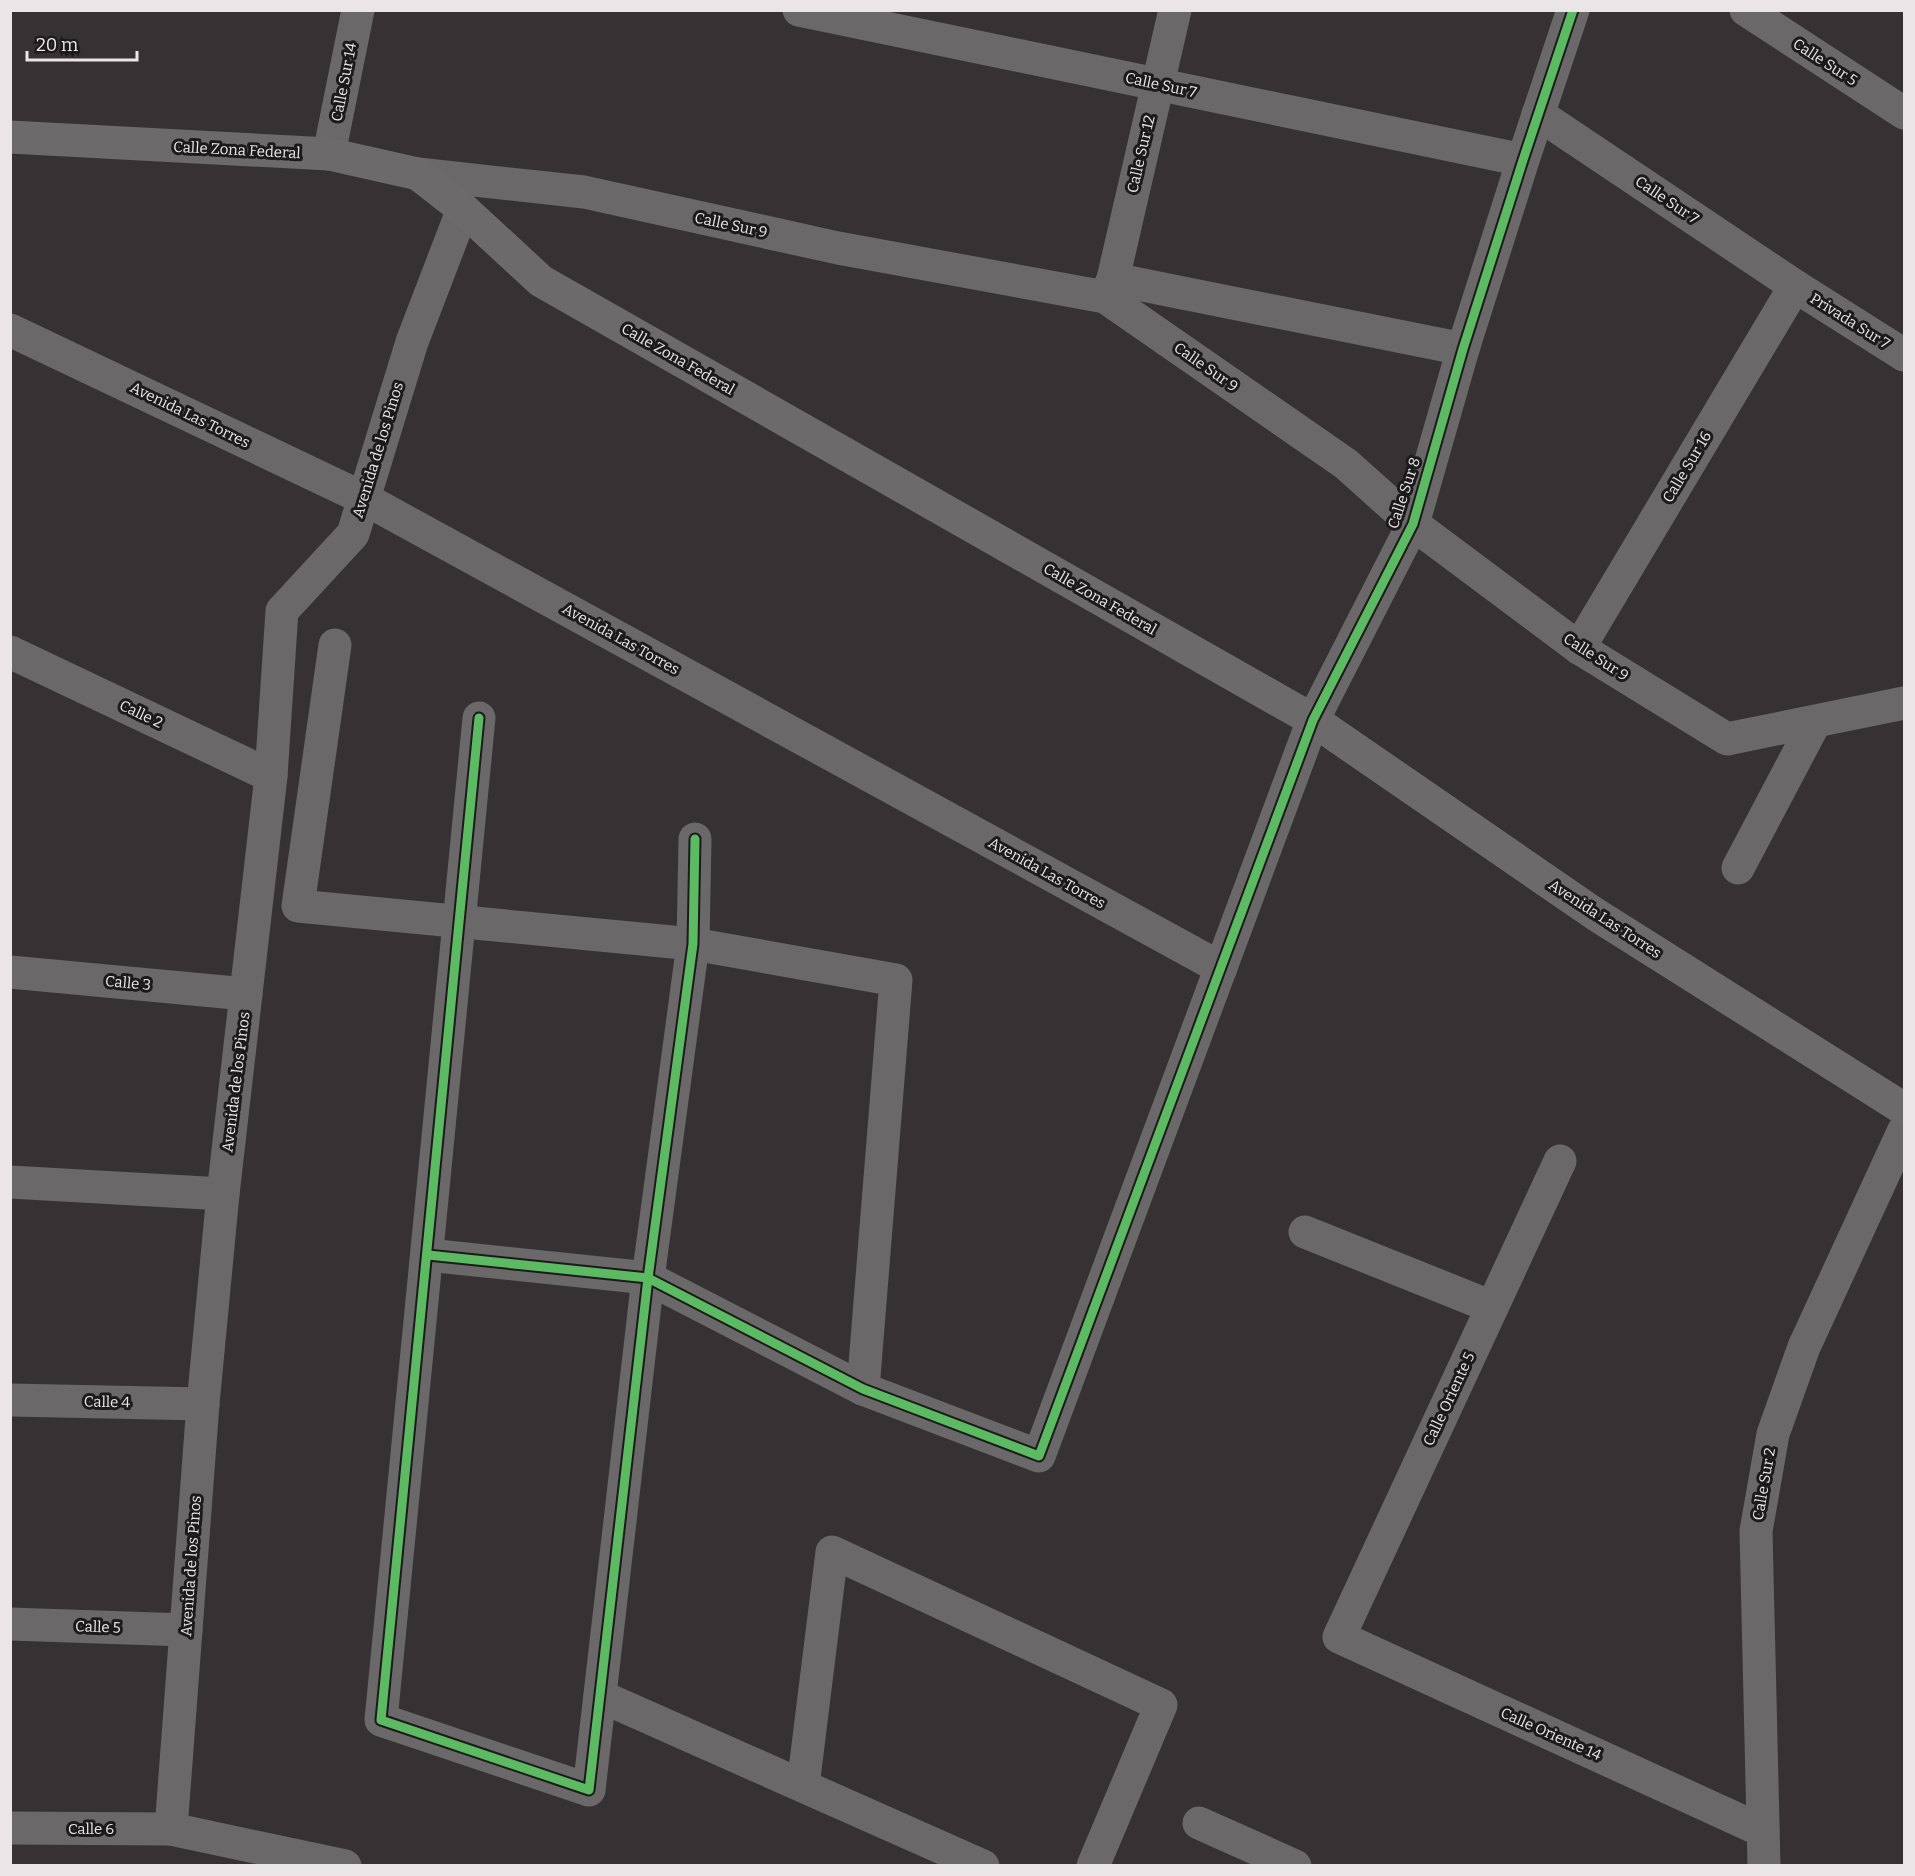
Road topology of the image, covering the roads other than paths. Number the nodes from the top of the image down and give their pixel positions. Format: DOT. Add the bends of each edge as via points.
graph roads {
  1 [pos="358,10"];
  2 [pos="799,10"];
  3 [pos="1175,10"];
  4 [pos="1573,10"];
  5 [pos="1746,10"];
  6 [pos="1157,84"];
  7 [pos="1905,113"];
  8 [pos="1538,114"];
  9 [pos="10,137"];
  10 [pos="329,154"];
  11 [pos="1523,160"];
  12 [pos="418,174"];
  13 [pos="463,209"];
  14 [pos="1795,286"];
  15 [pos="1109,288"];
  16 [pos="10,330"];
  17 [pos="1463,350"];
  18 [pos="1905,355"];
  19 [pos="363,498"];
  20 [pos="1413,524"];
  21 [pos="335,645"];
  22 [pos="1579,648"];
  23 [pos="10,652"];
  24 [pos="1905,703"];
  25 [pos="479,718"];
  26 [pos="1313,720"];
  27 [pos="1815,722"];
  28 [pos="272,776"];
  29 [pos="695,839"];
  30 [pos="1738,868"];
  31 [pos="458,921"];
  32 [pos="693,944"];
  33 [pos="1221,968"];
  34 [pos="10,972"];
  35 [pos="246,994"];
  36 [pos="1905,1109"];
  37 [pos="1905,1130"];
  38 [pos="1560,1161"];
  39 [pos="10,1182"];
  40 [pos="223,1194"];
  41 [pos="1305,1232"];
  42 [pos="428,1255"];
  43 [pos="648,1278"];
  44 [pos="1492,1307"];
  45 [pos="863,1389"];
  46 [pos="10,1400"];
  47 [pos="203,1404"];
  48 [pos="10,1624"];
  49 [pos="186,1630"];
  50 [pos="1339,1638"];
  51 [pos="600,1696"];
  52 [pos="803,1786"];
  53 [pos="1199,1823"];
  54 [pos="10,1828"];
  55 [pos="171,1829"];
  56 [pos="1763,1831"];
  57 [pos="339,1864"];
  58 [pos="983,1866"];
  59 [pos="1093,1866"];
  60 [pos="1295,1866"];
  61 [pos="1764,1866"];
  1 -- 10 [label="street, Calle Sur 14"];
  2 -- 6 [label="street, Calle Sur 7"];
  3 -- 6 [label="street, Calle Sur 12"];
  4 -- 8 [label="street, Calle Sur 8"];
  5 -- 7 [label="street, Calle Sur 5"];
  6 -- 11 [label="street, Calle Sur 7"];
  6 -- 15 [label="street, Calle Sur 12"];
  8 -- 11 [label="street, Calle Sur 8"];
  8 -- 14 [label="street, Calle Sur 7"];
  9 -- 10 [label="main road, Calle Zona Federal"];
  10 -- 12 [label="main road, Calle Zona Federal"];
  11 -- 17 [label="street, Calle Sur 8"];
  12 -- 13 [label="main road, Calle Zona Federal"];
  12 -- 15 [label="street, Calle Sur 9" via="584,192 838,248"];
  13 -- 19 [label="street, Avenida de los Pinos" via="412,342"];
  13 -- 26 [label="main road, Calle Zona Federal" via="541,280"];
  14 -- 18 [label="street, Privada Sur 7"];
  14 -- 22 [label="street, Calle Sur 16"];
  15 -- 17 [label="street"];
  15 -- 20 [label="street, Calle Sur 9" via="1346,464"];
  16 -- 19 [label="street, Avenida Las Torres"];
  17 -- 20 [label="street, Calle Sur 8"];
  19 -- 28 [label="street, Avenida de los Pinos" via="352,534 282,611"];
  19 -- 33 [label="street, Avenida Las Torres"];
  20 -- 22 [label="street, Calle Sur 9"];
  20 -- 26 [label="street, Calle Sur 8"];
  21 -- 31 [label="street" via="298,906"];
  22 -- 27 [label="street, Calle Sur 9" via="1727,739"];
  23 -- 28 [label="street, Calle 2"];
  24 -- 27 [label="street, Calle Sur 9"];
  25 -- 31 [label="street"];
  26 -- 33 [label="street, Calle Sur 8"];
  26 -- 36 [label="main road, Avenida Las Torres" via="1594,914"];
  27 -- 30 [label="street"];
  28 -- 35 [label="street, Avenida de los Pinos"];
  29 -- 32 [label="street"];
  31 -- 32 [label="street"];
  31 -- 42 [label="street"];
  32 -- 43 [label="street"];
  32 -- 45 [label="street" via="896,980"];
  33 -- 45 [label="street, Calle Sur 8" via="1039,1456"];
  34 -- 35 [label="street, Calle 3"];
  35 -- 40 [label="street, Avenida de los Pinos"];
  37 -- 56 [label="street, Calle Sur 2" via="1804,1347 1773,1434 1756,1531"];
  38 -- 44 [label="street, Calle Oriente 5"];
  39 -- 40 [label="street"];
  40 -- 47 [label="street, Avenida de los Pinos"];
  41 -- 44 [label="street"];
  42 -- 43 [label="street"];
  42 -- 51 [label="street" via="381,1720 589,1790"];
  43 -- 45 [label="street"];
  43 -- 51 [label="street"];
  44 -- 50 [label="street, Calle Oriente 5"];
  46 -- 47 [label="street, Calle 4"];
  47 -- 49 [label="street, Avenida de los Pinos"];
  48 -- 49 [label="street, Calle 5"];
  49 -- 55 [label="street, Avenida de los Pinos"];
  50 -- 56 [label="street, Calle Oriente 14"];
  51 -- 52 [label="street"];
  52 -- 58 [label="street"];
  52 -- 59 [label="street" via="832,1552 1161,1705"];
  53 -- 60 [label="street"];
  54 -- 55 [label="street, Calle 6"];
  55 -- 57 [label="street"];
  56 -- 61 [label="street, Calle Sur 2"];
}
